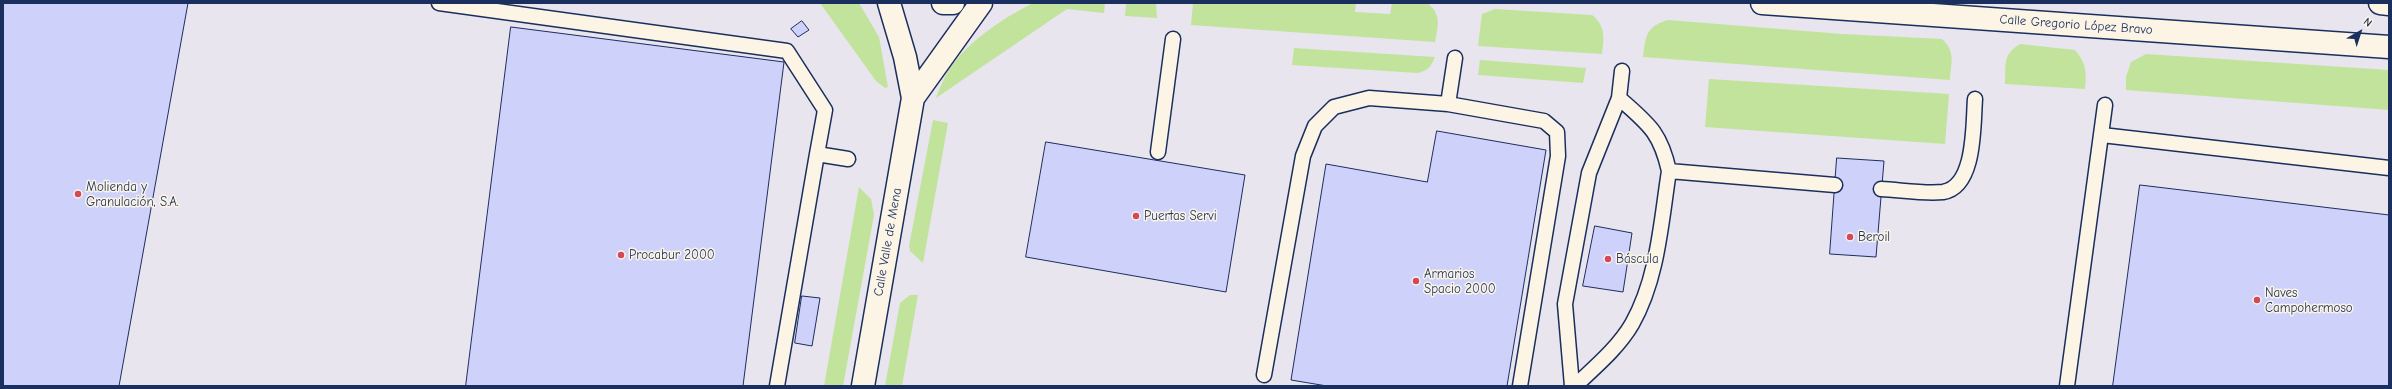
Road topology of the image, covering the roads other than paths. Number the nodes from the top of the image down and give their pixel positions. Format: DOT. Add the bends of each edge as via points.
graph roads {
  1 [pos="439,3"];
  2 [pos="888,3"];
  3 [pos="943,3"];
  4 [pos="953,3"];
  5 [pos="981,3"];
  6 [pos="1762,3"];
  7 [pos="2380,3"];
  8 [pos="2389,4"];
  9 [pos="1173,39"];
  10 [pos="2389,47"];
  11 [pos="1455,58"];
  12 [pos="1622,71"];
  13 [pos="913,98"];
  14 [pos="1619,98"];
  15 [pos="1975,99"];
  16 [pos="1448,104"];
  17 [pos="2105,105"];
  18 [pos="2102,135"];
  19 [pos="1158,152"];
  20 [pos="817,154"];
  21 [pos="848,159"];
  22 [pos="2389,168"];
  23 [pos="1669,171"];
  24 [pos="1835,184"];
  25 [pos="1881,189"];
  26 [pos="1264,375"];
  27 [pos="777,386"];
  28 [pos="863,386"];
  29 [pos="1520,386"];
  30 [pos="1572,386"];
  31 [pos="1575,386"];
  32 [pos="2068,386"];
  1 -- 20 [label="lane" via="787,51 825,110"];
  2 -- 13 [label="main road, Calle Valle de Mena" via="905,57"];
  3 -- 4 [label="main road"];
  5 -- 13 [label="main road, Calle Valle de Mena"];
  6 -- 10 [label="main road, Calle Gregorio López Bravo"];
  7 -- 8 [label="main road"];
  9 -- 19 [label="lane"];
  11 -- 16 [label="lane"];
  12 -- 14 [label="lane"];
  13 -- 28 [label="main road, Calle Valle de Mena"];
  14 -- 23 [label="lane" via="1652,128 1665,154"];
  14 -- 30 [label="lane" via="1588,173 1565,304"];
  15 -- 25 [label="lane" via="1972,149 1964,176 1954,187 1944,192"];
  16 -- 26 [label="lane" via="1369,98 1334,107 1316,126 1303,156"];
  16 -- 29 [label="lane" via="1544,121 1557,132 1558,156"];
  17 -- 18 [label="lane"];
  18 -- 22 [label="lane"];
  18 -- 32 [label="lane"];
  20 -- 21 [label="lane"];
  20 -- 27 [label="lane"];
  23 -- 24 [label="lane"];
  23 -- 31 [label="lane" via="1650,287 1632,324 1607,356"];
}
